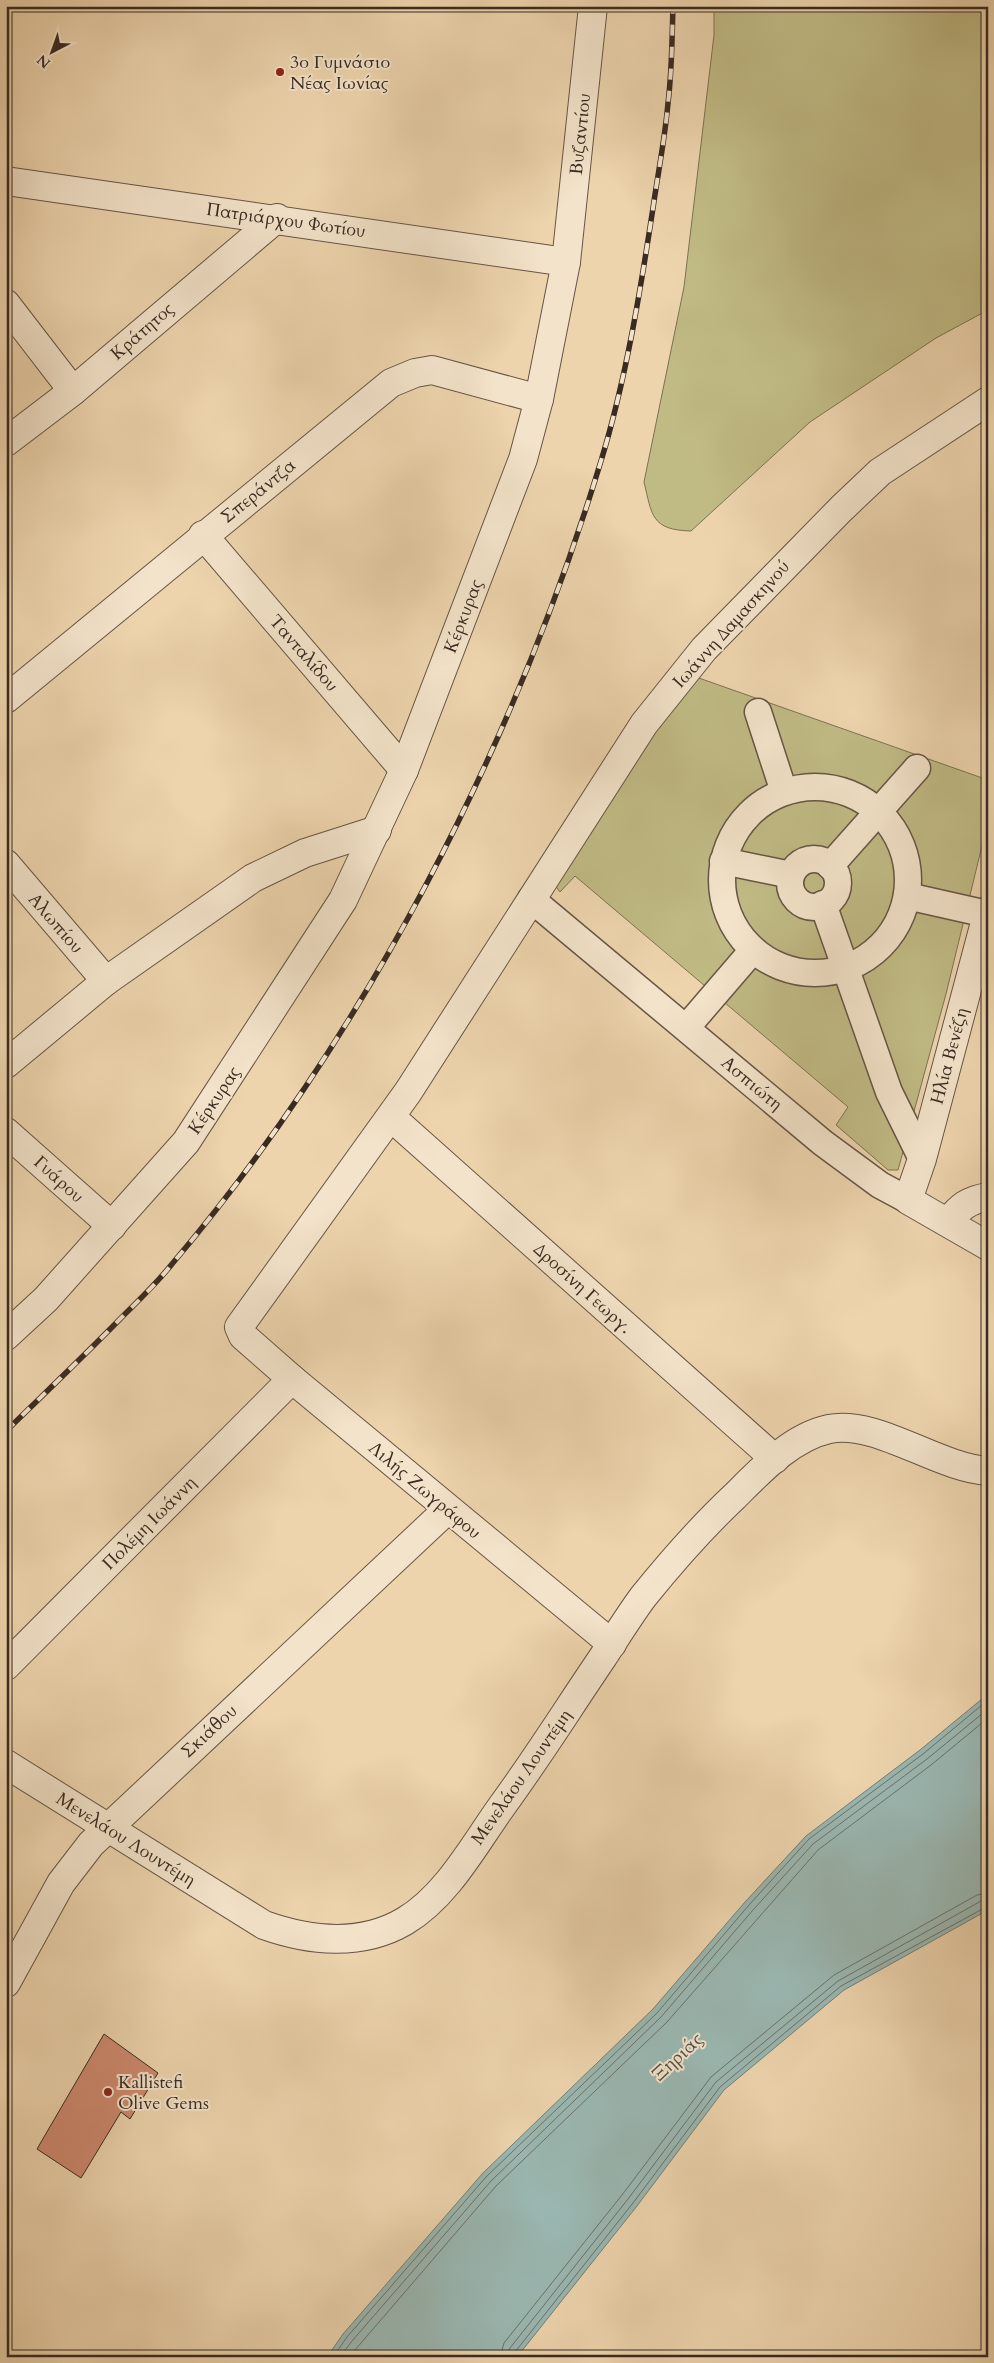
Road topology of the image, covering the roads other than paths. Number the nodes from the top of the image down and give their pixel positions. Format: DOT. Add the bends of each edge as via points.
graph roads {
  1 [pos="593,6"];
  2 [pos="6,181"];
  3 [pos="276,218"];
  4 [pos="566,262"];
  5 [pos="6,304"];
  6 [pos="73,391"];
  7 [pos="539,399"];
  8 [pos="988,401"];
  9 [pos="6,442"];
  10 [pos="203,535"];
  11 [pos="6,699"];
  12 [pos="758,712"];
  13 [pos="917,768"];
  14 [pos="404,770"];
  15 [pos="784,792"];
  16 [pos="878,812"];
  17 [pos="377,830"];
  18 [pos="723,861"];
  19 [pos="6,864"];
  20 [pos="830,866"];
  21 [pos="791,875"];
  22 [pos="907,896"];
  23 [pos="531,899"];
  24 [pos="823,904"];
  25 [pos="987,913"];
  26 [pos="753,950"];
  27 [pos="845,968"];
  28 [pos="106,981"];
  29 [pos="686,1028"];
  30 [pos="6,1064"];
  31 [pos="391,1117"];
  32 [pos="6,1132"];
  33 [pos="922,1159"];
  34 [pos="988,1197"];
  35 [pos="908,1200"];
  36 [pos="948,1222"];
  37 [pos="112,1226"];
  38 [pos="988,1246"];
  39 [pos="241,1332"];
  40 [pos="6,1336"];
  41 [pos="292,1379"];
  42 [pos="775,1459"];
  43 [pos="988,1471"];
  44 [pos="448,1509"];
  45 [pos="612,1644"];
  46 [pos="6,1666"];
  47 [pos="6,1764"];
  48 [pos="108,1826"];
  49 [pos="6,1983"];
  1 -- 4 [label="street, Βυζαντίου"];
  2 -- 3 [label="street, Πατριάρχου Φωτίου"];
  3 -- 4 [label="street, Πατριάρχου Φωτίου"];
  3 -- 6 [label="street, Κράτητος"];
  4 -- 7 [label="street, Βυζαντίου"];
  5 -- 6 [label="street"];
  6 -- 9 [label="street, Κράτητος"];
  7 -- 10 [label="street, Σπεράντζα" via="432,370 402,377"];
  7 -- 14 [label="street, Κέρκυρας" via="523,459"];
  8 -- 23 [label="street, Ιωάννη Δαμασκηνού" via="880,472 709,643 644,724"];
  10 -- 11 [label="street, Σπεράντζα"];
  10 -- 14 [label="street, Τανταλίδου"];
  12 -- 15 [label="street"];
  13 -- 16 [label="street"];
  14 -- 17 [label="street, Κέρκυρας"];
  15 -- 16 [label="street" via="819,786 836,789 853,794"];
  15 -- 18 [label="street" via="751,811 729,842"];
  16 -- 20 [label="street"];
  16 -- 22 [label="street" via="893,828 901,844 906,861"];
  17 -- 28 [label="street" via="305,853 253,878"];
  17 -- 37 [label="street, Κέρκυρας" via="343,900 191,1134"];
  18 -- 21 [label="street"];
  18 -- 26 [label="street" via="721,877 726,909 732,924"];
  19 -- 28 [label="street, Αλωπίου"];
  20 -- 21 [label="street" via="824,861 808,859"];
  20 -- 24 [label="street" via="837,879 837,887 830,900"];
  21 -- 24 [label="street" via="791,890 800,903"];
  22 -- 25 [label="street"];
  22 -- 27 [label="street" via="898,922 883,944 870,956"];
  23 -- 29 [label="street, Ασπιώτη"];
  23 -- 31 [label="street, Ιωάννη Δαμασκηνού"];
  24 -- 27 [label="street"];
  25 -- 33 [label="street, Ηλία Βενέζη"];
  26 -- 27 [label="street" via="784,968 801,972 820,973"];
  26 -- 29 [label="street"];
  27 -- 33 [label="street" via="889,1092"];
  28 -- 30 [label="street"];
  29 -- 35 [label="street, Ασπιώτη" via="823,1144 880,1185"];
  31 -- 39 [label="street, Ιωάννη Δαμασκηνού" via="241,1324"];
  31 -- 42 [label="street, Δροσίνη Γεωργ."];
  32 -- 37 [label="street, Γυάρου"];
  33 -- 35 [label="street, Ηλία Βενέζη"];
  34 -- 36 [label="street" via="968,1201"];
  35 -- 36 [label="street, Ασπιώτη"];
  36 -- 38 [label="street, Ασπιώτη"];
  37 -- 40 [label="street, Κέρκυρας" via="46,1299"];
  39 -- 41 [label="street, Λιλής Ζωγράφου"];
  41 -- 44 [label="street, Λιλής Ζωγράφου"];
  41 -- 46 [label="street, Πολέμη Ιωάννη"];
  42 -- 43 [label="street, Μενελάου Λουντέμη" via="811,1436 843,1428 882,1437 953,1464"];
  42 -- 45 [label="street, Μενελάου Λουντέμη" via="687,1544 642,1599"];
  44 -- 45 [label="street, Λιλής Ζωγράφου"];
  44 -- 48 [label="street, Σκιάθου"];
  45 -- 48 [label="street, Μενελάου Λουντέμη" via="449,1879 405,1921 380,1932 350,1938 317,1939 264,1925"];
  47 -- 48 [label="street, Μενελάου Λουντέμη"];
  48 -- 49 [label="street, Σκιάθου" via="61,1883"];
}
